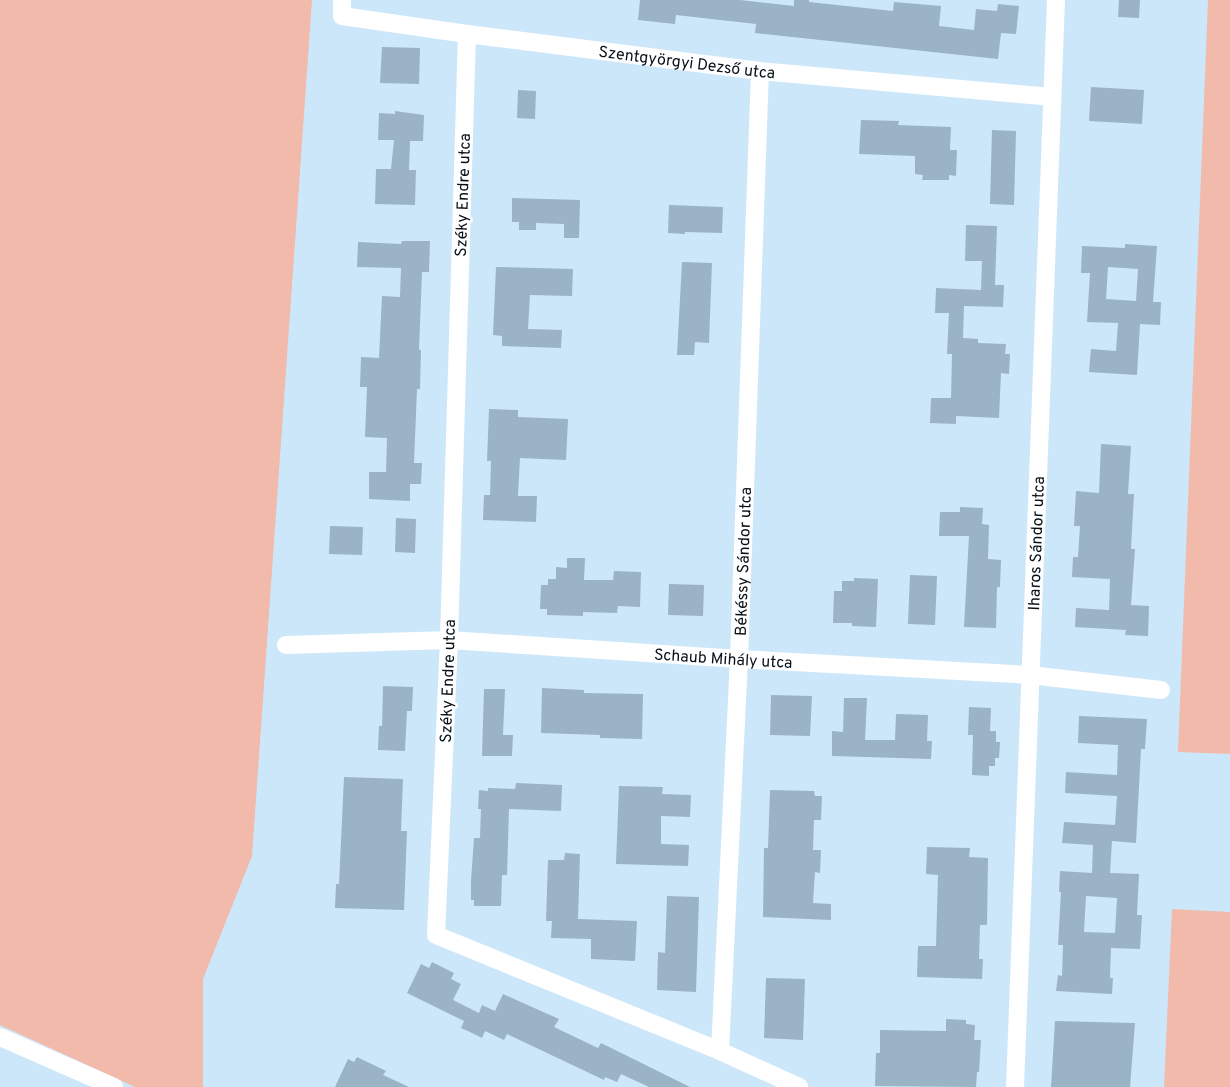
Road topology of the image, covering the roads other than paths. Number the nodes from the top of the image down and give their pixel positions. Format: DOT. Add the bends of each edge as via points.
graph roads {
  1 [pos="342,0"];
  2 [pos="1056,0"];
  3 [pos="467,34"];
  4 [pos="760,71"];
  5 [pos="1052,98"];
  6 [pos="449,640"];
  7 [pos="286,645"];
  8 [pos="739,659"];
  9 [pos="1030,675"];
  10 [pos="1161,690"];
  11 [pos="0,1038"];
  12 [pos="720,1051"];
  13 [pos="114,1087"];
  14 [pos="799,1087"];
  15 [pos="1015,1087"];
  1 -- 3 [label="street, Szentgyörgyi Dezső utca" via="342,16"];
  2 -- 5 [label="street, Iharos Sándor utca"];
  3 -- 4 [label="street, Szentgyörgyi Dezső utca"];
  3 -- 6 [label="street, Széky Endre utca"];
  4 -- 5 [label="street, Szentgyörgyi Dezső utca"];
  4 -- 8 [label="street, Békéssy Sándor utca"];
  5 -- 9 [label="street, Iharos Sándor utca"];
  6 -- 7 [label="street, Schaub Mihály utca"];
  6 -- 8 [label="street, Schaub Mihály utca"];
  6 -- 12 [label="street, Széky Endre utca" via="436,935"];
  8 -- 9 [label="street, Schaub Mihály utca"];
  8 -- 12 [label="street, Békéssy Sándor utca"];
  9 -- 10 [label="street, Schaub Mihály utca"];
  9 -- 15 [label="street, Iharos Sándor utca"];
  11 -- 13 [label="street"];
  12 -- 14 [label="street, Széky Endre utca"];
}
